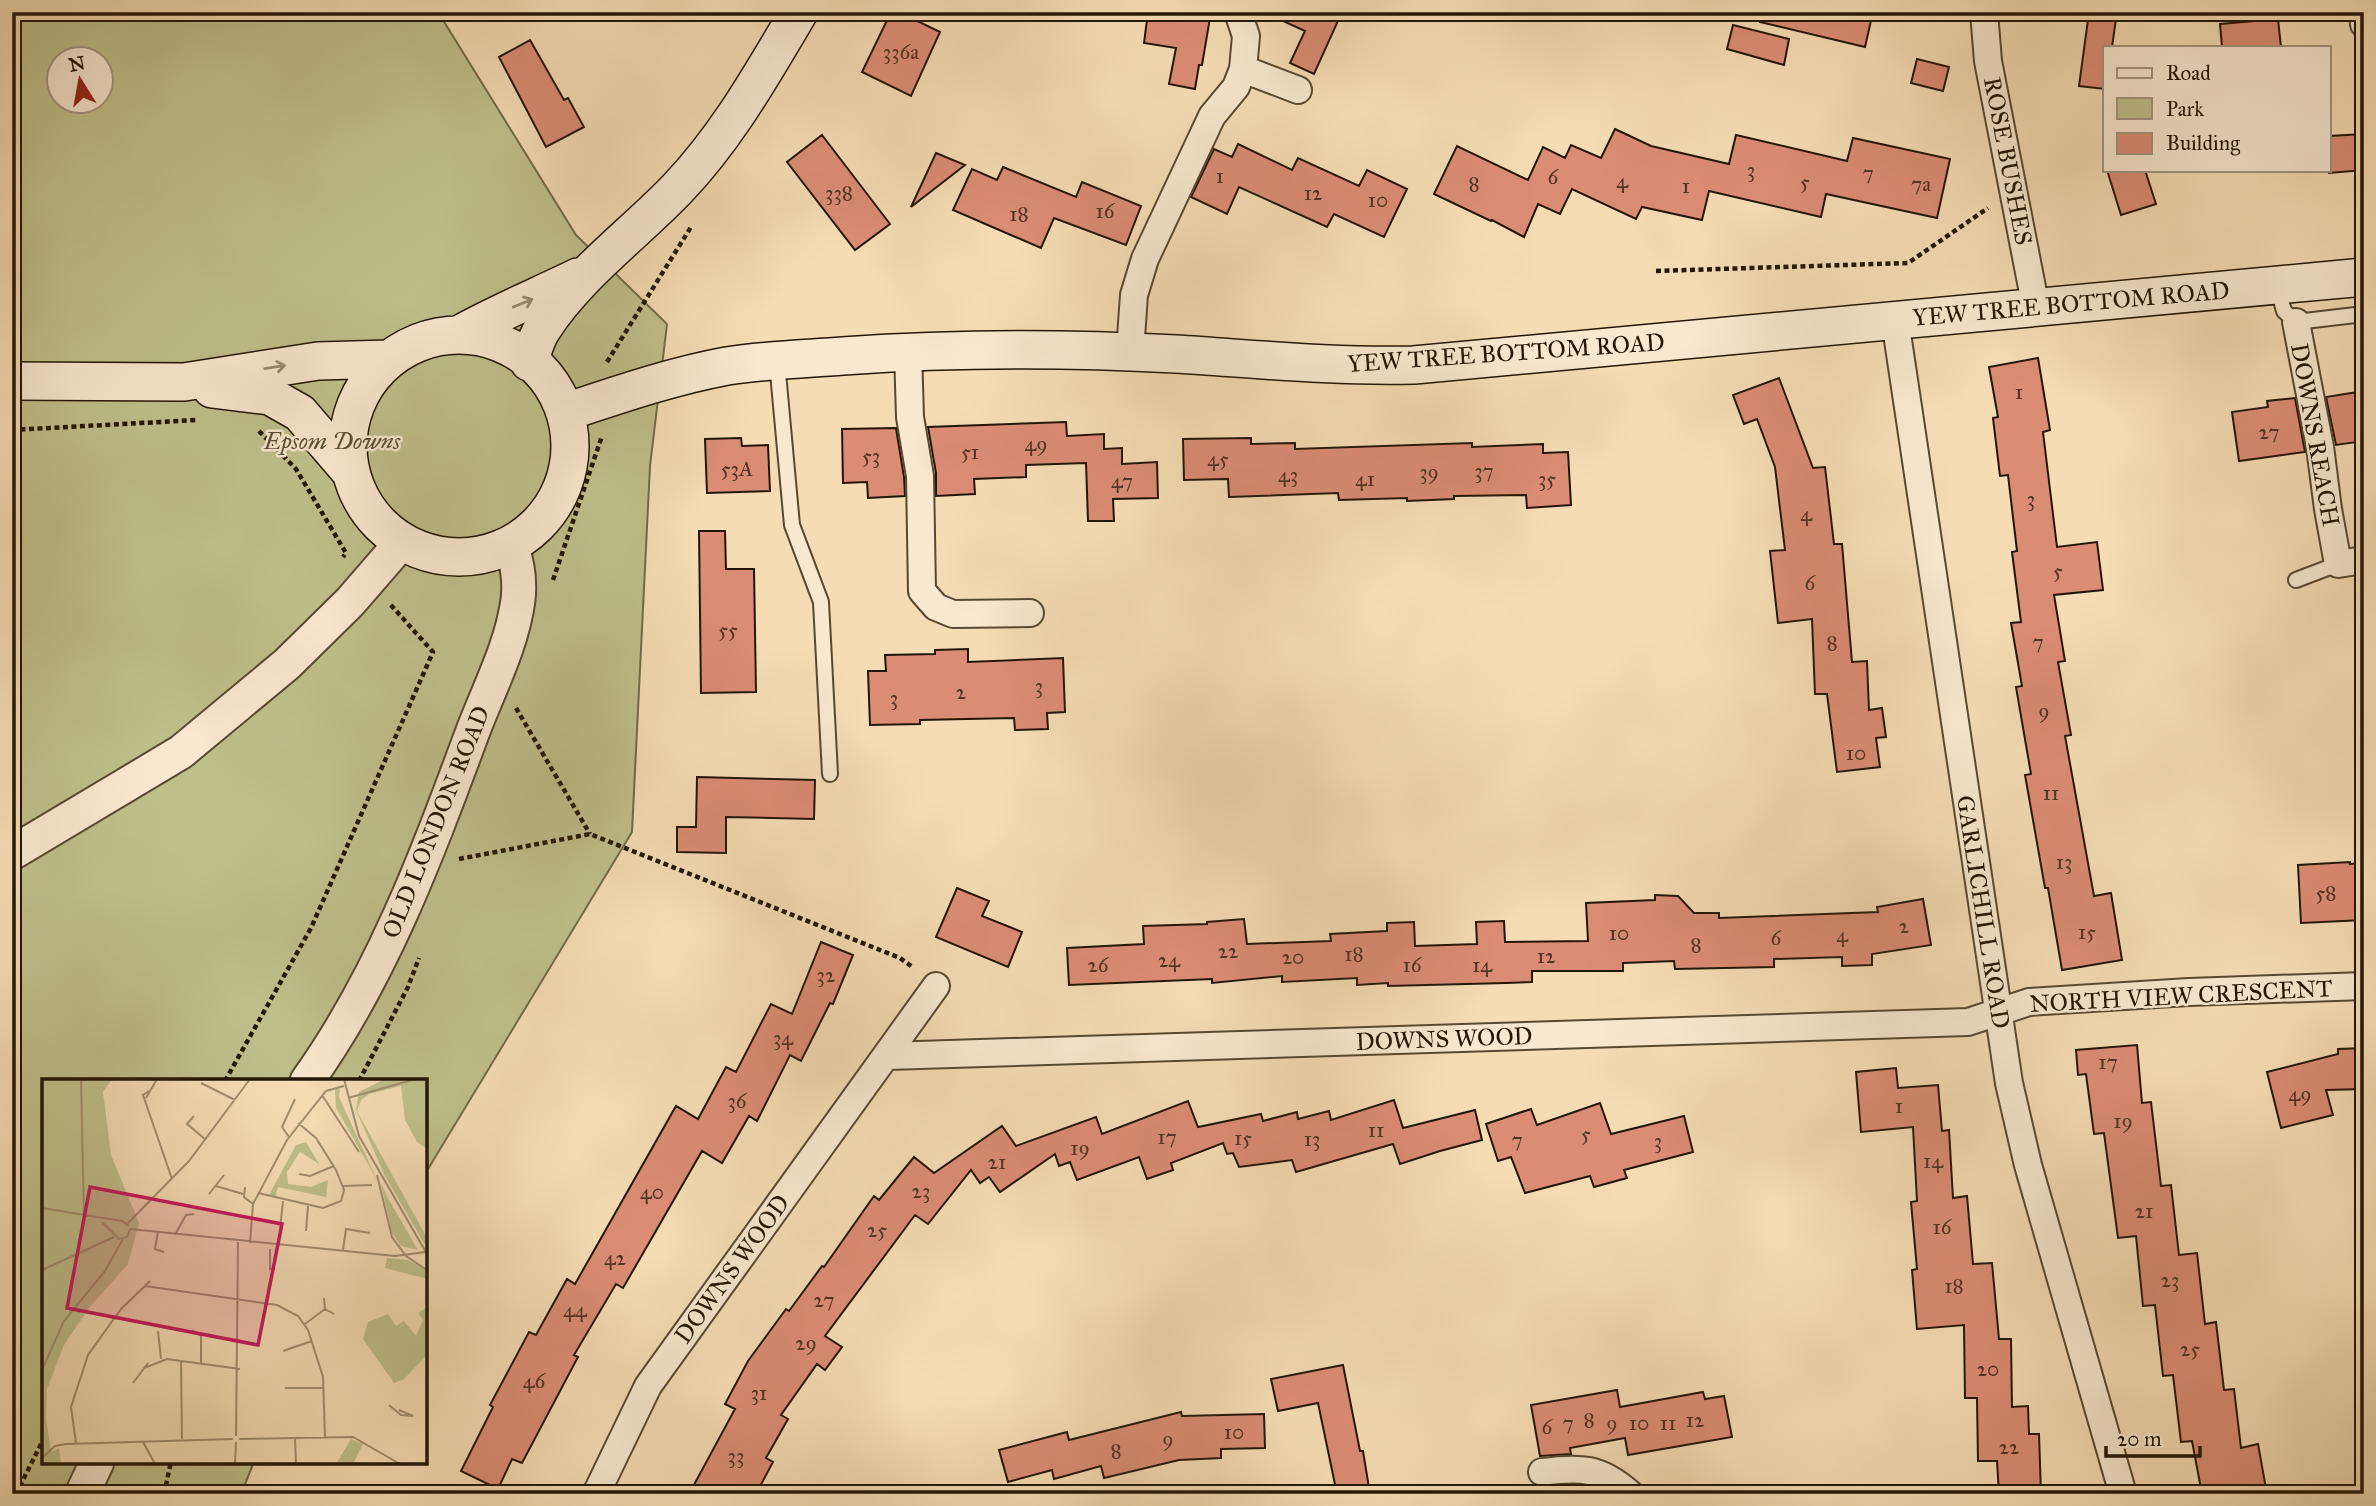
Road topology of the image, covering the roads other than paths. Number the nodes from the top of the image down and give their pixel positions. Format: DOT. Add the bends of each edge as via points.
graph roads {
  1 [pos="799,12"];
  2 [pos="1238,12"];
  3 [pos="1984,12"];
  4 [pos="2363,12"];
  5 [pos="2364,24"];
  6 [pos="1243,69"];
  7 [pos="1298,90"];
  8 [pos="593,270"];
  9 [pos="2364,277"];
  10 [pos="2277,286"];
  11 [pos="2036,308"];
  12 [pos="2364,314"];
  13 [pos="1895,320"];
  14 [pos="2296,322"];
  15 [pos="462,333"];
  16 [pos="908,351"];
  17 [pos="1130,352"];
  18 [pos="389,359"];
  19 [pos="777,361"];
  20 [pos="529,362"];
  21 [pos="12,381"];
  22 [pos="184,382"];
  23 [pos="569,411"];
  24 [pos="348,469"];
  25 [pos="402,542"];
  26 [pos="512,548"];
  27 [pos="2351,562"];
  28 [pos="2296,580"];
  29 [pos="1030,613"];
  30 [pos="830,774"];
  31 [pos="12,853"];
  32 [pos="936,986"];
  33 [pos="2364,986"];
  34 [pos="1998,1011"];
  35 [pos="887,1056"];
  36 [pos="308,1079"];
  37 [pos="96,1464"];
  38 [pos="1542,1472"];
  39 [pos="82,1494"];
  40 [pos="596,1494"];
  41 [pos="1630,1494"];
  42 [pos="2123,1494"];
  1 -- 8 [label="main road" via="735,119 678,188"];
  2 -- 6 [label="street" via="1246,37"];
  3 -- 11 [label="street, ROSE BUSHES" via="1988,61"];
  4 -- 5 [label="street"];
  6 -- 7 [label="street"];
  6 -- 17 [label="street" via="1236,87 1212,116 1145,260 1134,295"];
  15 -- 8 [label="main road, one-way"];
  8 -- 20 [label="main road" via="541,329"];
  9 -- 10 [label="main road, YEW TREE BOTTOM ROAD"];
  10 -- 11 [label="main road, YEW TREE BOTTOM ROAD"];
  10 -- 14 [label="lane" via="2284,311"];
  11 -- 13 [label="main road, YEW TREE BOTTOM ROAD"];
  12 -- 14 [label="lane"];
  13 -- 17 [label="main road, YEW TREE BOTTOM ROAD" via="1414,365 1312,365"];
  13 -- 34 [label="street, GARLICHILL ROAD"];
  14 -- 27 [label="street, DOWNS REACH" via="2328,509"];
  15 -- 18 [label="main road" via="429,338"];
  15 -- 20 [label="main road" via="484,338"];
  16 -- 17 [label="main road, YEW TREE BOTTOM ROAD" via="1030,348"];
  16 -- 19 [label="main road, YEW TREE BOTTOM ROAD"];
  16 -- 29 [label="street" via="910,417 920,476 922,591 936,607 953,614"];
  22 -- 18 [label="main road, one-way" via="318,361"];
  18 -- 24 [label="main road" via="358,399 349,431"];
  19 -- 23 [label="main road, YEW TREE BOTTOM ROAD" via="689,374"];
  19 -- 30 [label="lane" via="792,525 821,602"];
  20 -- 23 [label="main road" via="550,379"];
  21 -- 22 [label="main road"];
  22 -- 24 [label="main road" via="270,396 300,413"];
  23 -- 26 [label="main road" via="570,450 553,511"];
  24 -- 25 [label="main road" via="366,510"];
  25 -- 26 [label="main road" via="420,552 466,556"];
  25 -- 31 [label="street" via="287,664 181,752"];
  26 -- 36 [label="street, OLD LONDON ROAD" via="518,566 518,600 509,636 444,808 376,970 335,1043"];
  27 -- 28 [label="lane"];
  32 -- 35 [label="street, DOWNS WOOD"];
  33 -- 34 [label="street, NORTH VIEW CRESCENT" via="2029,1002"];
  34 -- 35 [label="street, DOWNS WOOD" via="1968,1022"];
  34 -- 42 [label="street, GARLICHILL ROAD" via="2028,1164"];
  35 -- 40 [label="street, DOWNS WOOD" via="648,1385"];
  37 -- 39 [label="street"];
  38 -- 41 [label="street" via="1575,1468 1603,1474"];
}
